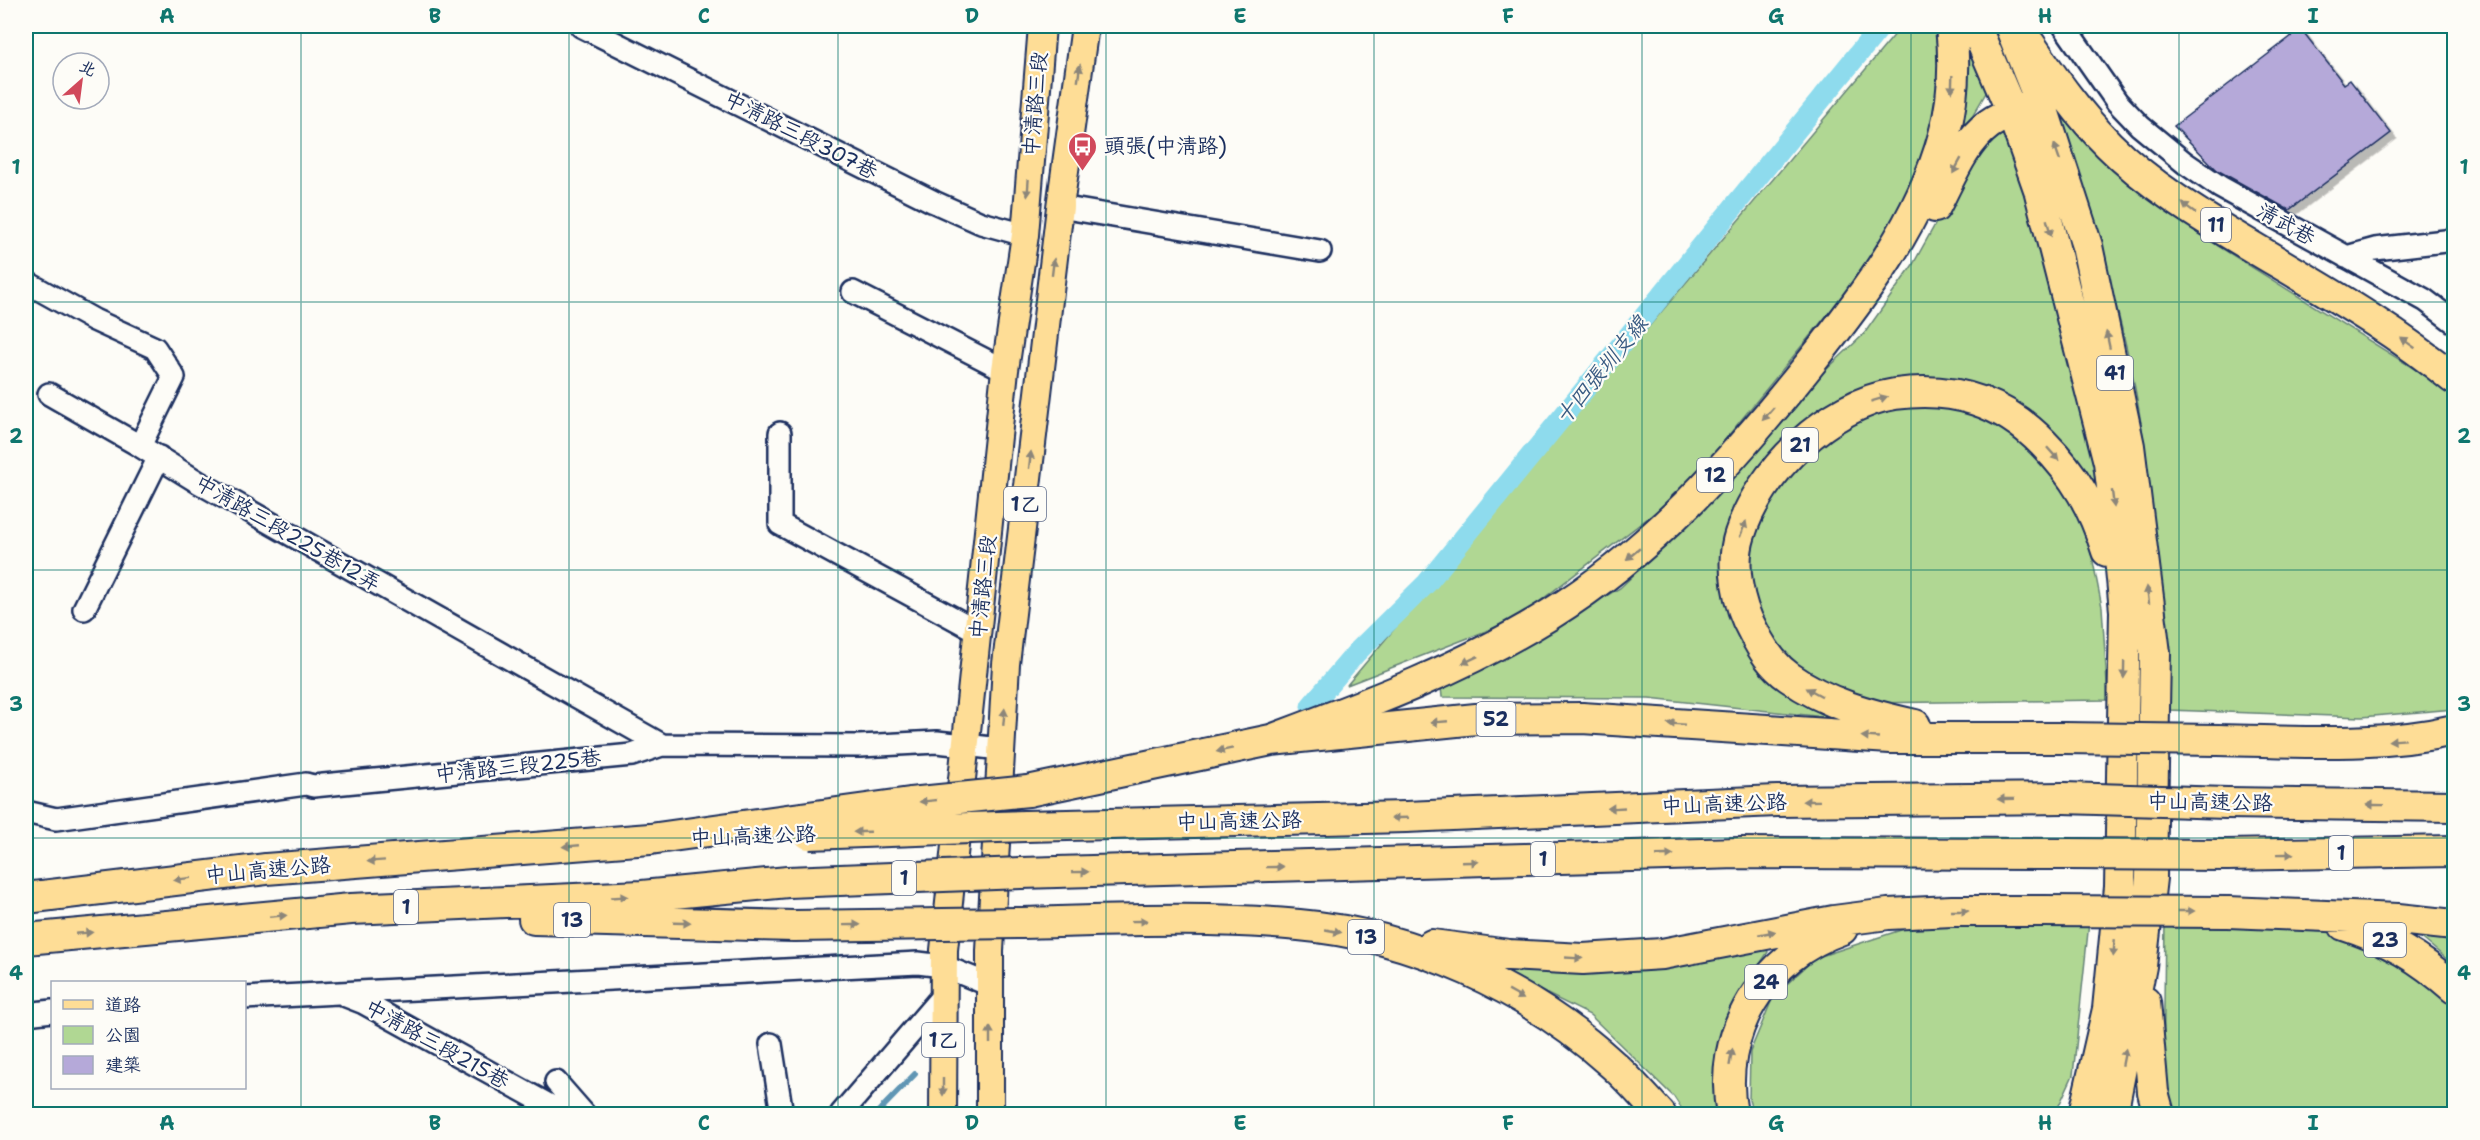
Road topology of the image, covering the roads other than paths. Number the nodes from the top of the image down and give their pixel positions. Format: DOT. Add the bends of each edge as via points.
graph roads {
  1 [pos="581,26"];
  2 [pos="1042,26"];
  3 [pos="1086,26"];
  4 [pos="1952,26"];
  5 [pos="1975,26"];
  6 [pos="2010,26"];
  7 [pos="2017,26"];
  8 [pos="2064,26"];
  9 [pos="2040,101"];
  10 [pos="2012,112"];
  11 [pos="1060,207"];
  12 [pos="1025,235"];
  13 [pos="2454,240"];
  14 [pos="1320,251"];
  15 [pos="2346,257"];
  16 [pos="26,282"];
  17 [pos="853,292"];
  18 [pos="2454,322"];
  19 [pos="1005,370"];
  20 [pos="2454,379"];
  21 [pos="1791,387"];
  22 [pos="49,394"];
  23 [pos="780,432"];
  24 [pos="140,446"];
  25 [pos="159,457"];
  26 [pos="84,609"];
  27 [pos="2125,611"];
  28 [pos="979,632"];
  29 [pos="2454,730"];
  30 [pos="1971,737"];
  31 [pos="1271,740"];
  32 [pos="662,745"];
  33 [pos="966,745"];
  34 [pos="1000,749"];
  35 [pos="2454,806"];
  36 [pos="31,814"];
  37 [pos="650,839"];
  38 [pos="2454,851"];
  39 [pos="26,898"];
  40 [pos="351,909"];
  41 [pos="2304,913"];
  42 [pos="1888,914"];
  43 [pos="2454,925"];
  44 [pos="1370,938"];
  45 [pos="26,939"];
  46 [pos="943,966"];
  47 [pos="2141,966"];
  48 [pos="990,985"];
  49 [pos="2454,988"];
  50 [pos="944,993"];
  51 [pos="340,994"];
  52 [pos="246,998"];
  53 [pos="2108,1009"];
  54 [pos="51,1011"];
  55 [pos="26,1014"];
  56 [pos="771,1044"];
  57 [pos="556,1082"];
  58 [pos="565,1114"];
  59 [pos="584,1114"];
  60 [pos="782,1114"];
  61 [pos="841,1114"];
  62 [pos="943,1114"];
  63 [pos="990,1114"];
  64 [pos="1660,1114"];
  65 [pos="1732,1114"];
  66 [pos="2070,1114"];
  67 [pos="2084,1114"];
  68 [pos="2112,1114"];
  69 [pos="2159,1114"];
  1 -- 12 [label="street, 中清路三段307巷" via="934,202 981,224"];
  2 -- 12 [label="main road, 中清路三段 / 1乙, one-way"];
  11 -- 3 [label="main road, 中清路三段 / 1乙, one-way"];
  4 -- 21 [label="highway, 12, one-way" via="1952,93 1944,135 1928,181 1875,278"];
  5 -- 10 [label="highway"];
  6 -- 9 [label="highway"];
  20 -- 7 [label="highway, 11, one-way" via="2364,313 2197,214 2144,176 2108,145"];
  8 -- 15 [label="street, 清武巷" via="2117,102 2140,126 2220,188"];
  9 -- 10 [label="highway"];
  47 -- 9 [label="highway, 41, one-way" via="2151,878 2155,653 2129,446 2113,362 2087,246"];
  10 -- 21 [label="highway, one-way" via="1990,123 1968,146 1892,281 1863,316"];
  10 -- 27 [label="highway, one-way" via="2039,189 2109,462"];
  11 -- 14 [label="street"];
  34 -- 11 [label="main road, 中清路三段 / 1乙, one-way" via="1006,664"];
  12 -- 19 [label="main road, 中清路三段 / 1乙"];
  13 -- 15 [label="street" via="2375,249"];
  15 -- 18 [label="street, 清武巷" via="2424,300"];
  16 -- 24 [label="street" via="155,348 174,377"];
  17 -- 19 [label="street"];
  19 -- 28 [label="main road, 中清路三段 / 1乙"];
  21 -- 31 [label="highway, 12, one-way" via="1677,516 1551,614 1477,657 1406,689"];
  22 -- 24 [label="street, 中清路三段225巷12弄"];
  23 -- 28 [label="street" via="780,524"];
  24 -- 25 [label="street, 中清路三段225巷12弄"];
  25 -- 26 [label="street"];
  25 -- 32 [label="street, 中清路三段225巷12弄"];
  30 -- 27 [label="highway, 21, one-way" via="1860,713 1815,693 1787,676 1766,656 1744,615 1736,573 1739,536 1755,499 1797,447 1835,419 1868,402 1893,395 1929,391 1991,404 2023,423 2075,478 2102,533"];
  27 -- 53 [label="highway, one-way" via="2120,887"];
  28 -- 33 [label="main road, 中清路三段 / 1乙"];
  29 -- 30 [label="highway, one-way, bridge" via="2415,739 2373,742"];
  30 -- 31 [label="highway, 52, one-way" via="1798,734 1582,718 1476,719"];
  31 -- 37 [label="highway, 52, one-way, bridge" via="1028,791 909,803"];
  32 -- 33 [label="street, 中清路三段225巷"];
  32 -- 36 [label="street, 中清路三段225巷" via="632,755 306,784 56,819"];
  33 -- 34 [label="street, 中清路三段225巷"];
  33 -- 46 [label="main road, 中清路三段 / 1乙"];
  34 -- 48 [label="main road, 中清路三段 / 1乙"];
  35 -- 37 [label="highway, 中山高速公路 / 1, one-way, bridge" via="2064,798 1777,801 1406,818"];
  37 -- 39 [label="highway, 中山高速公路 / 1, one-way" via="266,869"];
  40 -- 38 [label="highway, 1, one-way, bridge" via="642,896 788,882 1738,853 2226,855"];
  40 -- 44 [label="highway, 13, one-way, bridge" via="466,920 794,927 1217,920 1301,925"];
  45 -- 40 [label="highway, 1, one-way"];
  42 -- 41 [label="highway, one-way, bridge" via="1952,910"];
  41 -- 43 [label="highway"];
  41 -- 49 [label="highway, 23" via="2373,934 2424,961"];
  44 -- 42 [label="highway, one-way" via="1509,955 1583,959 1662,954"];
  65 -- 42 [label="highway, 24, one-way" via="1729,1062 1735,1033 1752,998 1786,959 1831,933"];
  44 -- 64 [label="highway, 13, one-way" via="1443,960 1538,1008 1615,1066"];
  46 -- 48 [label="street"];
  46 -- 50 [label="main road, 中清路三段 / 1乙"];
  46 -- 51 [label="street" via="918,963"];
  68 -- 47 [label="highway, one-way"];
  47 -- 69 [label="highway" via="2153,1092"];
  63 -- 48 [label="main road, 中清路三段 / 1乙, one-way"];
  50 -- 61 [label="street"];
  50 -- 62 [label="main road, 中清路三段 / 1乙, one-way"];
  51 -- 52 [label="street"];
  51 -- 58 [label="street, 中清路三段215巷"];
  53 -- 66 [label="highway"];
  53 -- 67 [label="highway"];
  54 -- 55 [label="street"];
  56 -- 60 [label="street"];
  57 -- 59 [label="street"];
}
